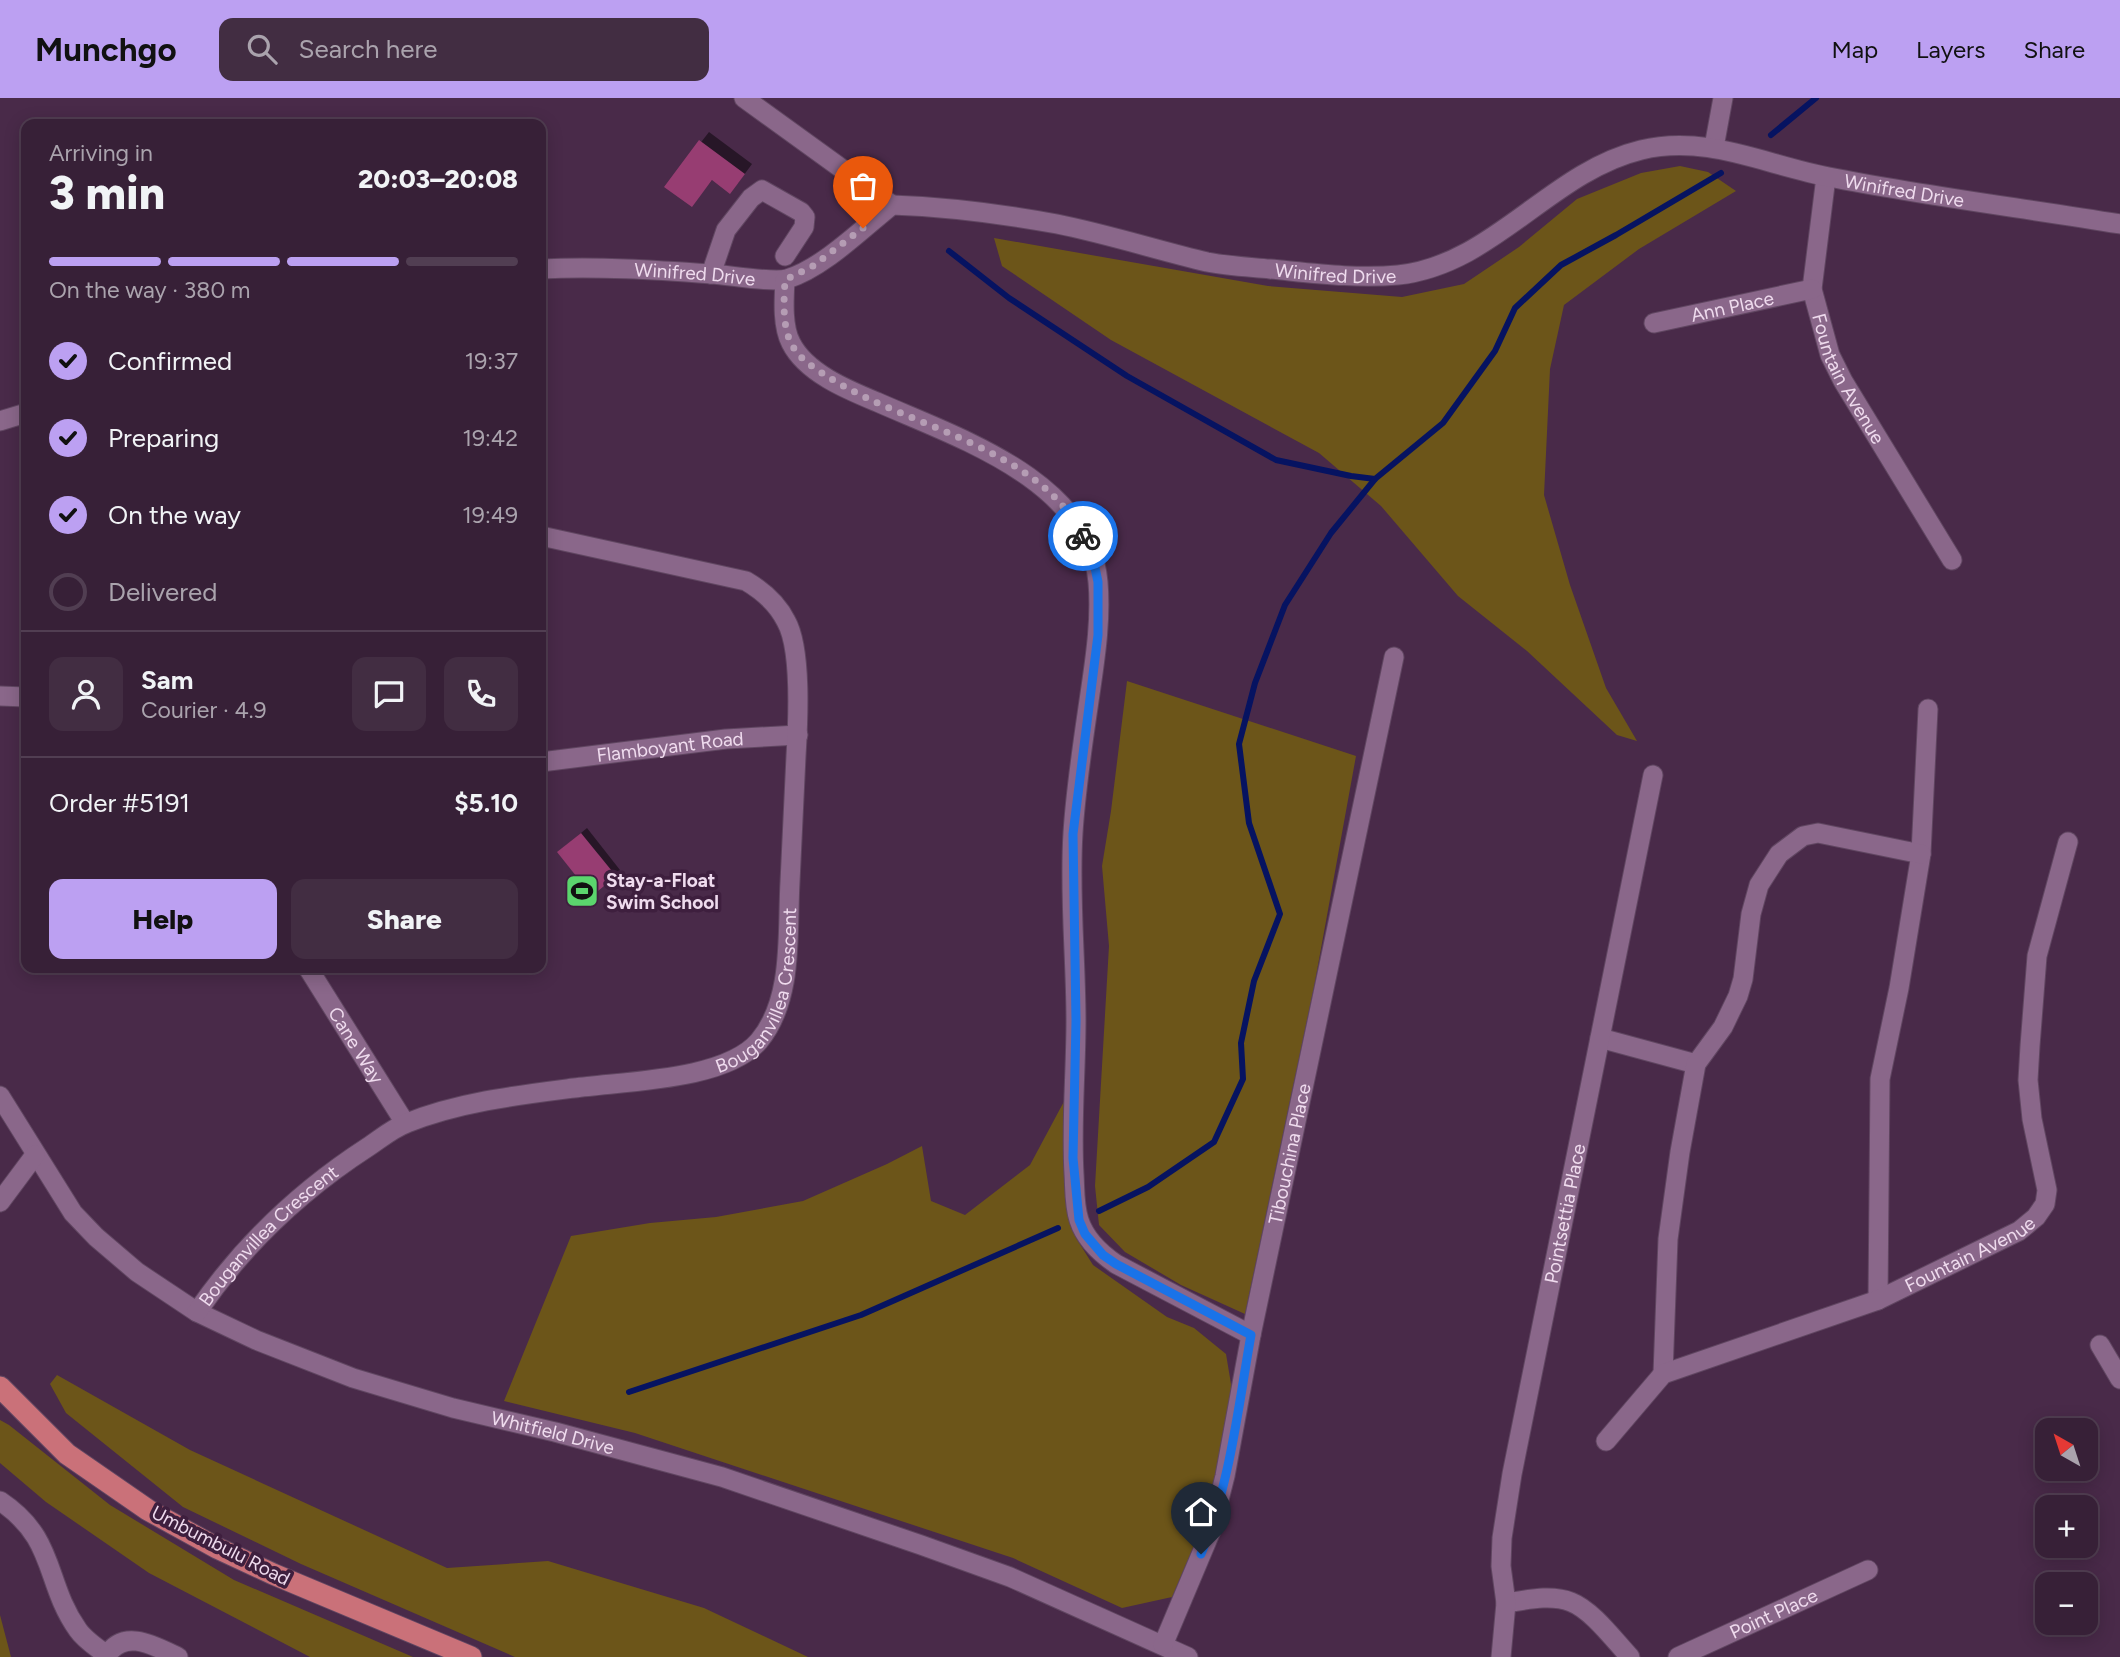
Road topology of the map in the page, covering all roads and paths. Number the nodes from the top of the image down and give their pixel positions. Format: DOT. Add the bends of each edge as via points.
graph roads {
  1 [pos="744,98"];
  2 [pos="1723,98"];
  3 [pos="1714,147"];
  4 [pos="1826,177"];
  5 [pos="892,205"];
  6 [pos="2120,224"];
  7 [pos="785,256"];
  8 [pos="546,269"];
  9 [pos="711,274"];
  10 [pos="785,280"];
  11 [pos="1812,289"];
  12 [pos="1654,323"];
  13 [pos="21,415"];
  14 [pos="0,421"];
  15 [pos="546,537"];
  16 [pos="1952,560"];
  17 [pos="1394,657"];
  18 [pos="0,696"];
  19 [pos="21,697"];
  20 [pos="1928,709"];
  21 [pos="798,735"];
  22 [pos="546,761"];
  23 [pos="1653,775"];
  24 [pos="2068,842"];
  25 [pos="1921,854"];
  26 [pos="311,973"];
  27 [pos="1600,1038"];
  28 [pos="1696,1065"];
  29 [pos="0,1096"];
  30 [pos="405,1124"];
  31 [pos="35,1155"];
  32 [pos="0,1202"];
  33 [pos="1878,1300"];
  34 [pos="197,1312"];
  35 [pos="1251,1335"];
  36 [pos="2100,1345"];
  37 [pos="1663,1374"];
  38 [pos="2120,1379"];
  39 [pos="0,1387"];
  40 [pos="1606,1441"];
  41 [pos="0,1501"];
  42 [pos="1868,1570"];
  43 [pos="1506,1603"];
  44 [pos="1163,1645"];
  45 [pos="106,1656"];
  46 [pos="178,1657"];
  47 [pos="471,1657"];
  48 [pos="1188,1657"];
  49 [pos="1502,1657"];
  50 [pos="1630,1657"];
  51 [pos="1678,1657"];
  1 -- 5 [label="street"];
  2 -- 3 [label="street"];
  3 -- 4 [label="street, Winifred Drive"];
  3 -- 5 [label="street, Winifred Drive" via="1662,145 1615,158 1579,176 1486,241 1420,271 1396,275 1211,263 1059,225 940,206"];
  4 -- 6 [label="street, Winifred Drive"];
  4 -- 11 [label="street, Fountain Avenue"];
  5 -- 10 [label="street" via="813,266"];
  7 -- 9 [label="street" via="804,227 805,217 762,190 726,230"];
  8 -- 9 [label="street, Winifred Drive"];
  9 -- 10 [label="street, Winifred Drive"];
  10 -- 35 [label="street" via="789,340 802,358 849,389 1027,475 1063,507 1093,558 1098,635 1077,785 1072,876 1073,1158 1079,1220 1085,1234 1116,1264"];
  11 -- 12 [label="street, Ann Place"];
  11 -- 16 [label="street, Fountain Avenue" via="1836,367"];
  13 -- 14 [label="street"];
  15 -- 21 [label="street, Bouganvillea Crescent" via="747,581 760,589 787,622 792,637 799,690"];
  17 -- 35 [label="street, Tibouchina Place"];
  18 -- 19 [label="street"];
  20 -- 25 [label="street"];
  21 -- 22 [label="street, Flamboyant Road" via="726,739"];
  21 -- 30 [label="street, Bouganvillea Crescent" via="784,980 759,1041 732,1061 677,1077 486,1101"];
  23 -- 27 [label="street, Pointsettia Place"];
  24 -- 33 [label="street, Fountain Avenue" via="2037,956 2029,1046 2028,1080 2035,1138 2046,1176 2045,1204 2019,1231"];
  25 -- 28 [label="street" via="1818,833 1803,836 1779,854 1756,894 1738,996"];
  25 -- 33 [label="street" via="1880,1079"];
  26 -- 30 [label="street, Cane Way"];
  27 -- 28 [label="street"];
  27 -- 43 [label="street, Pointsettia Place" via="1506,1512 1501,1566"];
  28 -- 37 [label="street" via="1668,1239"];
  29 -- 31 [label="street, Whitfield Drive"];
  30 -- 34 [label="street, Bouganvillea Crescent" via="322,1178 263,1231"];
  31 -- 32 [label="street"];
  31 -- 34 [label="street, Whitfield Drive" via="73,1213 96,1237 137,1272"];
  33 -- 37 [label="street, Fountain Avenue"];
  34 -- 44 [label="street, Whitfield Drive" via="353,1378 722,1476 1010,1577"];
  35 -- 44 [label="street, Tibouchina Place" via="1211,1531"];
  36 -- 38 [label="street"];
  37 -- 40 [label="street"];
  39 -- 47 [label="main road, Umbumbulu Road" via="67,1454 148,1510 273,1574"];
  41 -- 45 [label="street" via="29,1524 77,1629"];
  42 -- 51 [label="street, Point Place"];
  43 -- 49 [label="street, Pointsettia Place"];
  43 -- 50 [label="street" via="1569,1601 1583,1608"];
  44 -- 48 [label="street, Whitfield Drive"];
  45 -- 46 [label="street" via="116,1645 135,1640"];
}
